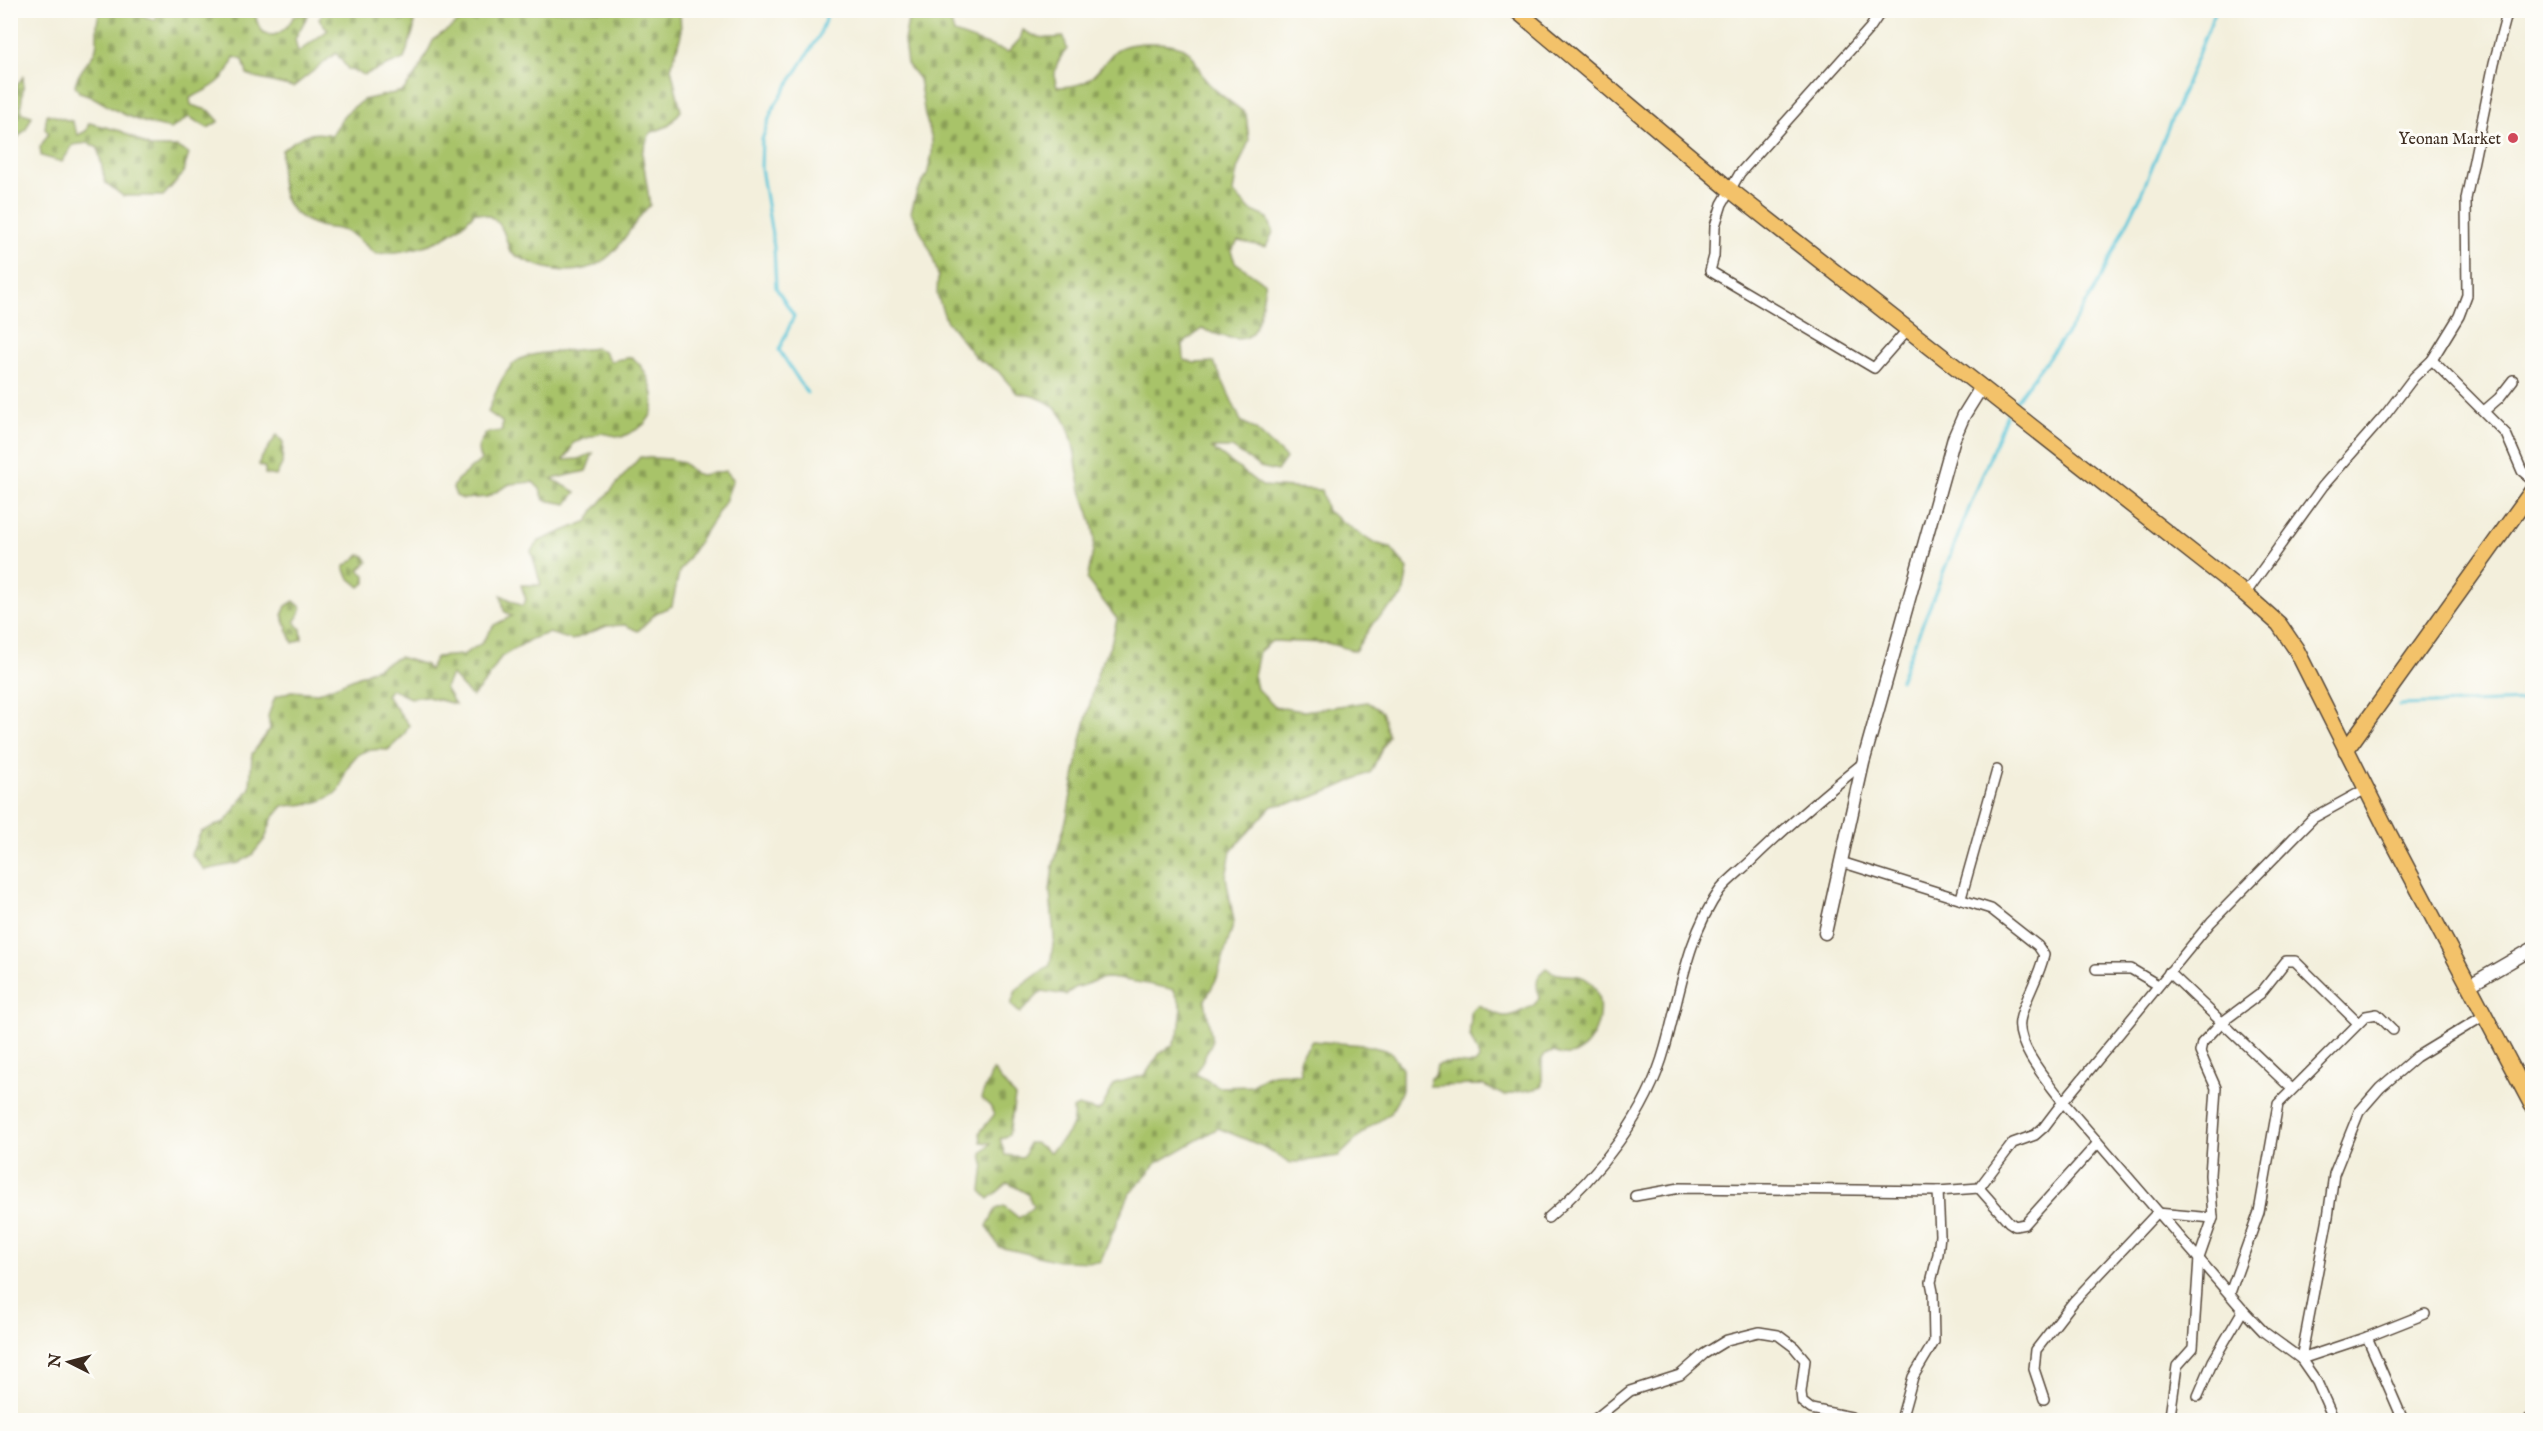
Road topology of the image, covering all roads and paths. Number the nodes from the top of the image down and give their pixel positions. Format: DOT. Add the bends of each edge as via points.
graph roads {
  1 [pos="1516,10"];
  2 [pos="1882,10"];
  3 [pos="2508,10"];
  4 [pos="1729,189"];
  5 [pos="1908,329"];
  6 [pos="2432,360"];
  7 [pos="2513,380"];
  8 [pos="1982,386"];
  9 [pos="2484,411"];
  10 [pos="2532,479"];
  11 [pos="2532,491"];
  12 [pos="2245,594"];
  13 [pos="2346,750"];
  14 [pos="1863,763"];
  15 [pos="1997,770"];
  16 [pos="2366,789"];
  17 [pos="1841,862"];
  18 [pos="1961,898"];
  19 [pos="1825,933"];
  20 [pos="2532,949"];
  21 [pos="2096,969"];
  22 [pos="2169,972"];
  23 [pos="2158,985"];
  24 [pos="2470,985"];
  25 [pos="2486,1015"];
  26 [pos="2221,1023"];
  27 [pos="2358,1023"];
  28 [pos="2393,1030"];
  29 [pos="2528,1087"];
  30 [pos="2292,1089"];
  31 [pos="2063,1102"];
  32 [pos="2532,1105"];
  33 [pos="2098,1143"];
  34 [pos="1979,1188"];
  35 [pos="1938,1191"];
  36 [pos="1635,1196"];
  37 [pos="2157,1213"];
  38 [pos="1548,1218"];
  39 [pos="2213,1218"];
  40 [pos="2199,1258"];
  41 [pos="2230,1293"];
  42 [pos="2243,1310"];
  43 [pos="2425,1314"];
  44 [pos="2367,1337"];
  45 [pos="2301,1359"];
  46 [pos="2198,1396"];
  47 [pos="2044,1399"];
  48 [pos="1594,1420"];
  49 [pos="1855,1420"];
  50 [pos="1901,1420"];
  51 [pos="2166,1420"];
  52 [pos="2334,1420"];
  53 [pos="2403,1420"];
  1 -- 4 [label="main road"];
  2 -- 4 [label="street"];
  3 -- 6 [label="street" via="2466,199 2467,295"];
  4 -- 5 [label="main road"];
  4 -- 5 [label="street" via="1715,226 1710,271 1874,368"];
  5 -- 8 [label="main road"];
  6 -- 9 [label="street"];
  6 -- 12 [label="street" via="2323,486"];
  7 -- 9 [label="street"];
  8 -- 12 [label="main road"];
  8 -- 14 [label="street" via="1954,438"];
  9 -- 10 [label="street" via="2506,434 2522,471"];
  11 -- 13 [label="main road"];
  12 -- 13 [label="main road" via="2279,624 2296,649"];
  13 -- 16 [label="main road"];
  14 -- 17 [label="street"];
  14 -- 38 [label="street" via="1787,826 1720,890 1699,930 1684,972 1653,1083 1633,1121 1605,1158 1577,1194"];
  15 -- 18 [label="street"];
  16 -- 22 [label="street" via="2313,819 2211,921"];
  16 -- 24 [label="main road"];
  17 -- 18 [label="street"];
  17 -- 19 [label="street"];
  18 -- 31 [label="street" via="1991,909 2044,955 2020,1021 2021,1032 2036,1066"];
  20 -- 24 [label="street"];
  21 -- 23 [label="street" via="2131,969"];
  22 -- 23 [label="street"];
  22 -- 26 [label="street"];
  23 -- 31 [label="street"];
  24 -- 25 [label="main road"];
  25 -- 29 [label="main road"];
  25 -- 45 [label="street" via="2416,1057 2359,1112 2334,1173"];
  26 -- 27 [label="street" via="2260,994 2286,961 2295,961"];
  26 -- 30 [label="street"];
  26 -- 39 [label="street" via="2202,1043 2200,1052 2216,1088 2210,1174"];
  27 -- 28 [label="street" via="2377,1014"];
  27 -- 30 [label="street"];
  29 -- 32 [label="main road"];
  30 -- 41 [label="street" via="2276,1110 2259,1212"];
  31 -- 33 [label="street"];
  31 -- 34 [label="street" via="2035,1135 2013,1143"];
  33 -- 34 [label="street" via="2025,1224 2015,1226 2009,1222"];
  33 -- 37 [label="street"];
  34 -- 35 [label="street"];
  35 -- 36 [label="street" via="1680,1188"];
  35 -- 50 [label="street" via="1940,1235 1930,1282 1934,1292 1934,1342 1913,1377"];
  37 -- 39 [label="street"];
  37 -- 40 [label="street"];
  37 -- 47 [label="street" via="2074,1301 2036,1350 2034,1369"];
  39 -- 40 [label="street"];
  40 -- 41 [label="street"];
  40 -- 51 [label="street" via="2193,1348 2177,1366 2170,1416"];
  41 -- 42 [label="street"];
  42 -- 45 [label="street" via="2264,1332"];
  42 -- 46 [label="street"];
  43 -- 44 [label="street"];
  44 -- 45 [label="street"];
  44 -- 53 [label="street"];
  45 -- 52 [label="street" via="2318,1382"];
  48 -- 49 [label="street" via="1630,1390 1680,1375 1727,1341 1759,1332 1778,1335 1805,1360 1802,1402 1812,1409"];
}
